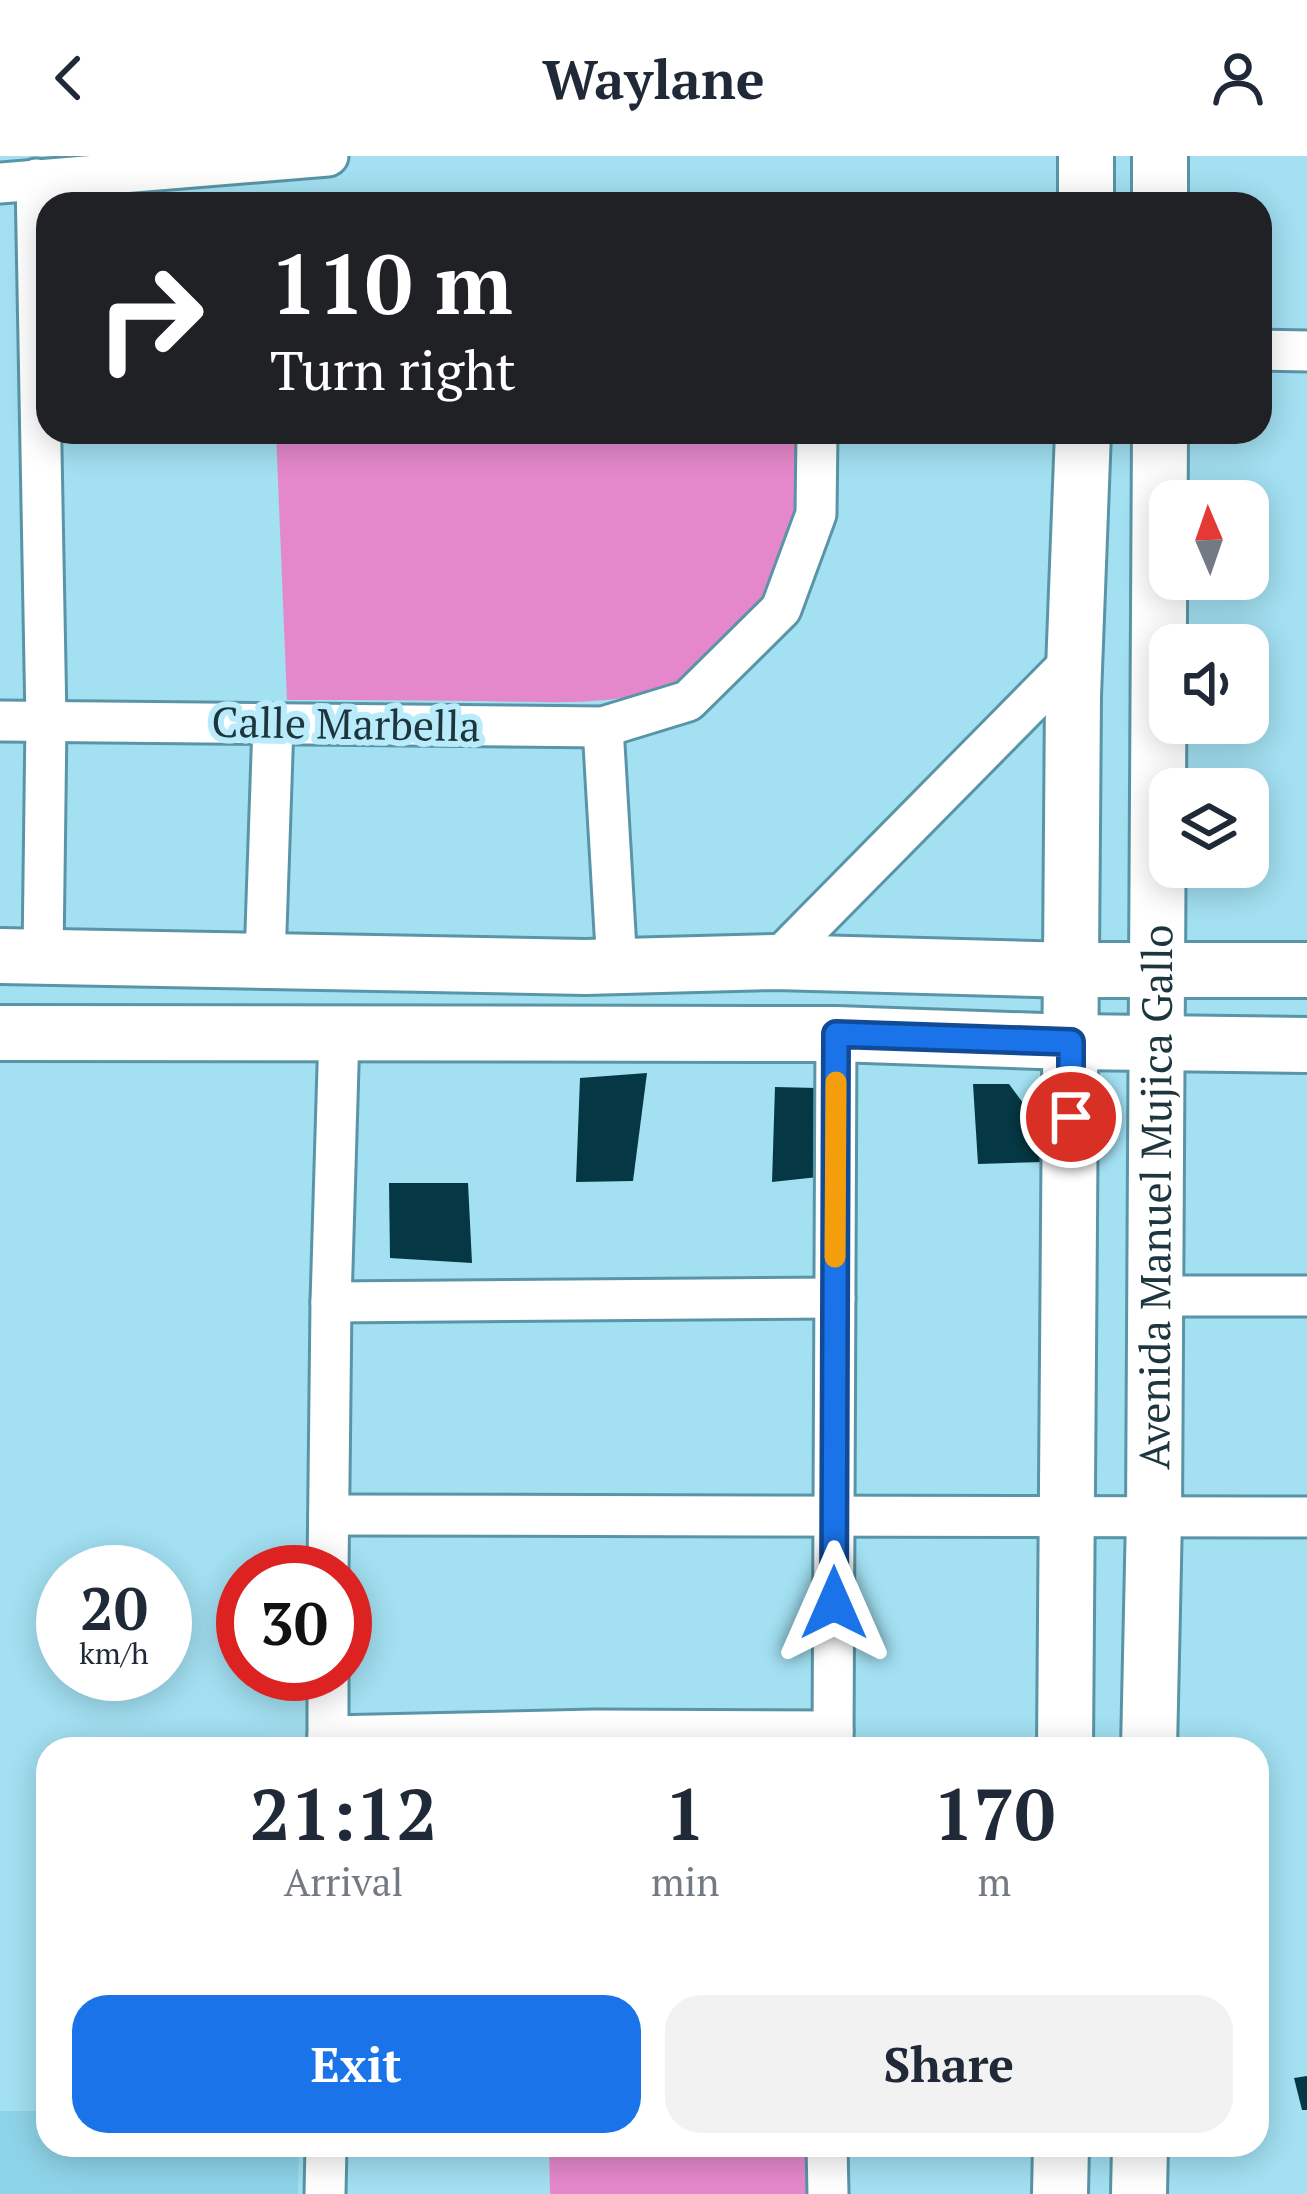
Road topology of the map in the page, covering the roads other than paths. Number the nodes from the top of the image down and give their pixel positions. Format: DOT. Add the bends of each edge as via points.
graph roads {
  1 [pos="328,156"];
  2 [pos="1086,156"];
  3 [pos="1160,156"];
  4 [pos="18,181"];
  5 [pos="1086,192"];
  6 [pos="1160,192"];
  7 [pos="36,325"];
  8 [pos="1272,350"];
  9 [pos="1307,350"];
  10 [pos="45,444"];
  11 [pos="817,444"];
  12 [pos="1083,444"];
  13 [pos="1160,444"];
  14 [pos="1074,659"];
  15 [pos="0,721"];
  16 [pos="46,721"];
  17 [pos="273,724"];
  18 [pos="604,727"];
  19 [pos="22,956"];
  20 [pos="265,960"];
  21 [pos="775,962"];
  22 [pos="617,967"];
  23 [pos="1072,970"];
  24 [pos="1307,970"];
  25 [pos="1157,971"];
  26 [pos="0,1033"];
  27 [pos="339,1033"];
  28 [pos="836,1034"];
  29 [pos="1158,1041"];
  30 [pos="1071,1042"];
  31 [pos="1307,1045"];
  32 [pos="1155,1296"];
  33 [pos="1307,1296"];
  34 [pos="835,1298"];
  35 [pos="331,1301"];
  36 [pos="328,1515"];
  37 [pos="834,1516"];
  38 [pos="1068,1517"];
  39 [pos="1154,1517"];
  40 [pos="1307,1517"];
  41 [pos="328,1545"];
  42 [pos="328,1701"];
  43 [pos="328,1737"];
  44 [pos="833,1737"];
  45 [pos="1065,1737"];
  46 [pos="1149,1737"];
  47 [pos="326,2157"];
  48 [pos="827,2157"];
  49 [pos="1060,2157"];
  50 [pos="1140,2157"];
  51 [pos="326,2194"];
  52 [pos="828,2194"];
  53 [pos="1060,2194"];
  54 [pos="1139,2194"];
  1 -- 4 [label="street"];
  2 -- 5 [label="street"];
  3 -- 6 [label="street"];
  4 -- 7 [label="street"];
  8 -- 9 [label="street"];
  10 -- 16 [label="street"];
  11 -- 18 [label="street, Calle Marbella" via="816,514 782,609 688,700"];
  12 -- 14 [label="street, Avenida Manuel Mujica Gallo"];
  13 -- 25 [label="street, Avenida Manuel Mujica Gallo"];
  14 -- 21 [label="street"];
  14 -- 23 [label="street, Avenida Manuel Mujica Gallo"];
  15 -- 16 [label="street, Calle Marbella"];
  16 -- 17 [label="street, Calle Marbella"];
  16 -- 19 [label="street"];
  17 -- 18 [label="street, Calle Marbella"];
  17 -- 20 [label="street"];
  18 -- 22 [label="street"];
  19 -- 20 [label="street"];
  20 -- 22 [label="street"];
  21 -- 22 [label="street"];
  21 -- 23 [label="street"];
  23 -- 25 [label="street"];
  23 -- 30 [label="street, Avenida Manuel Mujica Gallo"];
  24 -- 25 [label="street"];
  25 -- 29 [label="street, Avenida Manuel Mujica Gallo"];
  26 -- 27 [label="street"];
  27 -- 28 [label="street"];
  27 -- 35 [label="street"];
  28 -- 30 [label="street"];
  28 -- 34 [label="street"];
  29 -- 30 [label="street"];
  29 -- 31 [label="street"];
  29 -- 32 [label="street, Avenida Manuel Mujica Gallo"];
  30 -- 38 [label="street, Avenida Manuel Mujica Gallo"];
  32 -- 33 [label="street"];
  32 -- 39 [label="street, Avenida Manuel Mujica Gallo"];
  34 -- 35 [label="street"];
  34 -- 37 [label="street"];
  35 -- 36 [label="street"];
  36 -- 37 [label="street"];
  36 -- 41 [label="street"];
  37 -- 38 [label="street"];
  37 -- 44 [label="street"];
  38 -- 39 [label="street"];
  38 -- 45 [label="street, Avenida Manuel Mujica Gallo"];
  39 -- 40 [label="street"];
  39 -- 46 [label="street, Avenida Manuel Mujica Gallo"];
  42 -- 43 [label="street"];
  47 -- 51 [label="street"];
  48 -- 52 [label="street"];
  49 -- 53 [label="street"];
  50 -- 54 [label="street"];
}
